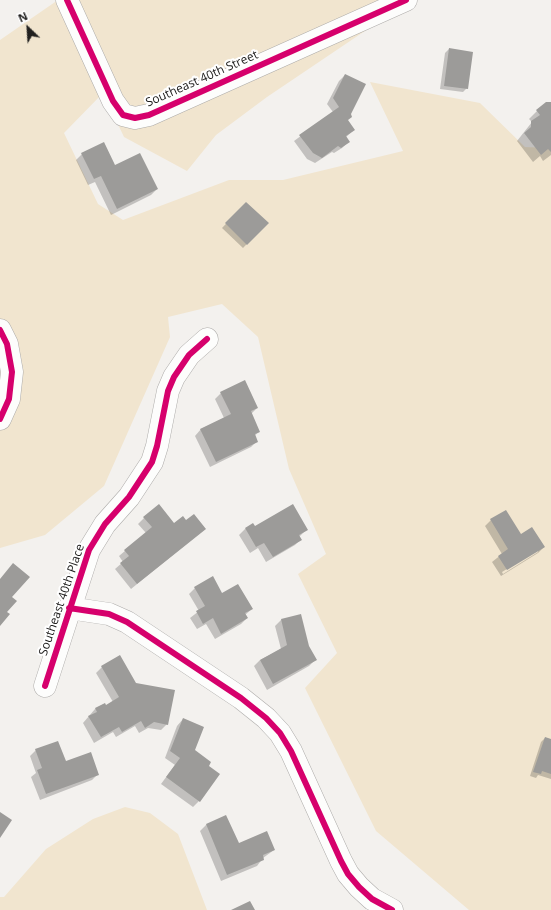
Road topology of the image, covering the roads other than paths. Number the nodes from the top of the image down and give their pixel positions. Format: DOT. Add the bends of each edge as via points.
graph roads {
  1 [pos="67,0"];
  2 [pos="406,0"];
  3 [pos="0,330"];
  4 [pos="207,339"];
  5 [pos="0,419"];
  6 [pos="69,608"];
  7 [pos="45,686"];
  8 [pos="392,910"];
  1 -- 2 [label="street, Southeast 40th Street" via="113,101 123,115 135,118 149,115"];
  3 -- 5 [label="street" via="7,344 12,372 9,399"];
  4 -- 6 [label="street, Southeast 40th Place" via="189,355 174,377 168,391 152,462 129,497 95,537 88,550"];
  6 -- 7 [label="street, Southeast 40th Place"];
  6 -- 8 [label="street" via="109,614 127,622 241,698 266,718 291,751 348,874 372,899"];
}
